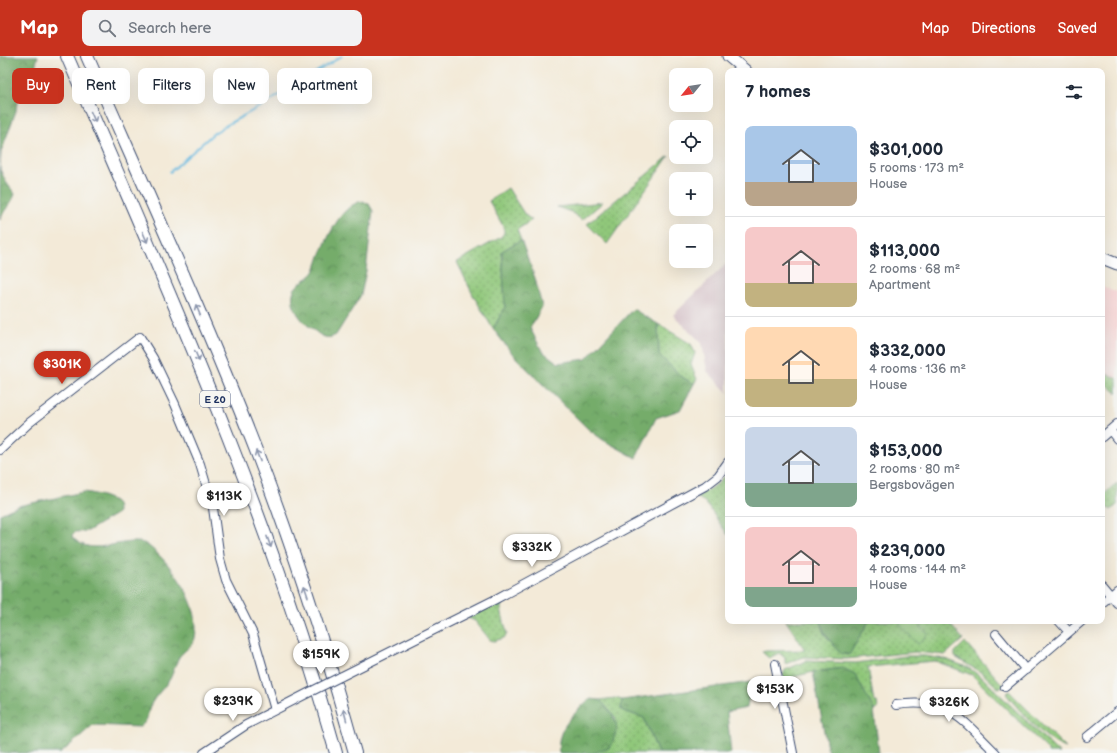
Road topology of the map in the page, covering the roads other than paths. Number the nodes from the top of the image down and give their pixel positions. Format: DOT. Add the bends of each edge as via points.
graph roads {
  1 [pos="67,56"];
  2 [pos="87,56"];
  3 [pos="728,56"];
  4 [pos="742,68"];
  5 [pos="1105,259"];
  6 [pos="1117,264"];
  7 [pos="1117,424"];
  8 [pos="1110,430"];
  9 [pos="1105,434"];
  10 [pos="1117,439"];
  11 [pos="0,450"];
  12 [pos="725,466"];
  13 [pos="1105,587"];
  14 [pos="1114,593"];
  15 [pos="1105,600"];
  16 [pos="1117,603"];
  17 [pos="1062,624"];
  18 [pos="1078,624"];
  19 [pos="1069,632"];
  20 [pos="996,634"];
  21 [pos="775,664"];
  22 [pos="1026,670"];
  23 [pos="1005,687"];
  24 [pos="896,705"];
  25 [pos="275,710"];
  26 [pos="1117,712"];
  27 [pos="1087,737"];
  28 [pos="204,753"];
  29 [pos="336,753"];
  30 [pos="355,753"];
  31 [pos="793,753"];
  32 [pos="996,753"];
  1 -- 29 [label="highway, E 20, one-way" via="188,334 235,451 290,602"];
  30 -- 2 [label="highway, E 20, one-way" via="318,624 258,455"];
  3 -- 4 [label="main road"];
  5 -- 6 [label="main road"];
  7 -- 8 [label="street"];
  8 -- 9 [label="street"];
  8 -- 10 [label="street"];
  11 -- 25 [label="street" via="29,423 140,337 172,397 200,464 213,508 222,570 253,634"];
  12 -- 25 [label="street, bridge" via="718,476 705,486 494,600"];
  13 -- 14 [label="street"];
  14 -- 15 [label="street"];
  14 -- 16 [label="street"];
  17 -- 19 [label="street"];
  18 -- 19 [label="street"];
  19 -- 22 [label="street"];
  20 -- 22 [label="street"];
  21 -- 31 [label="street"];
  22 -- 23 [label="street"];
  24 -- 32 [label="street" via="927,703 942,708 963,720"];
  25 -- 28 [label="street" via="246,725"];
  26 -- 27 [label="street"];
}
